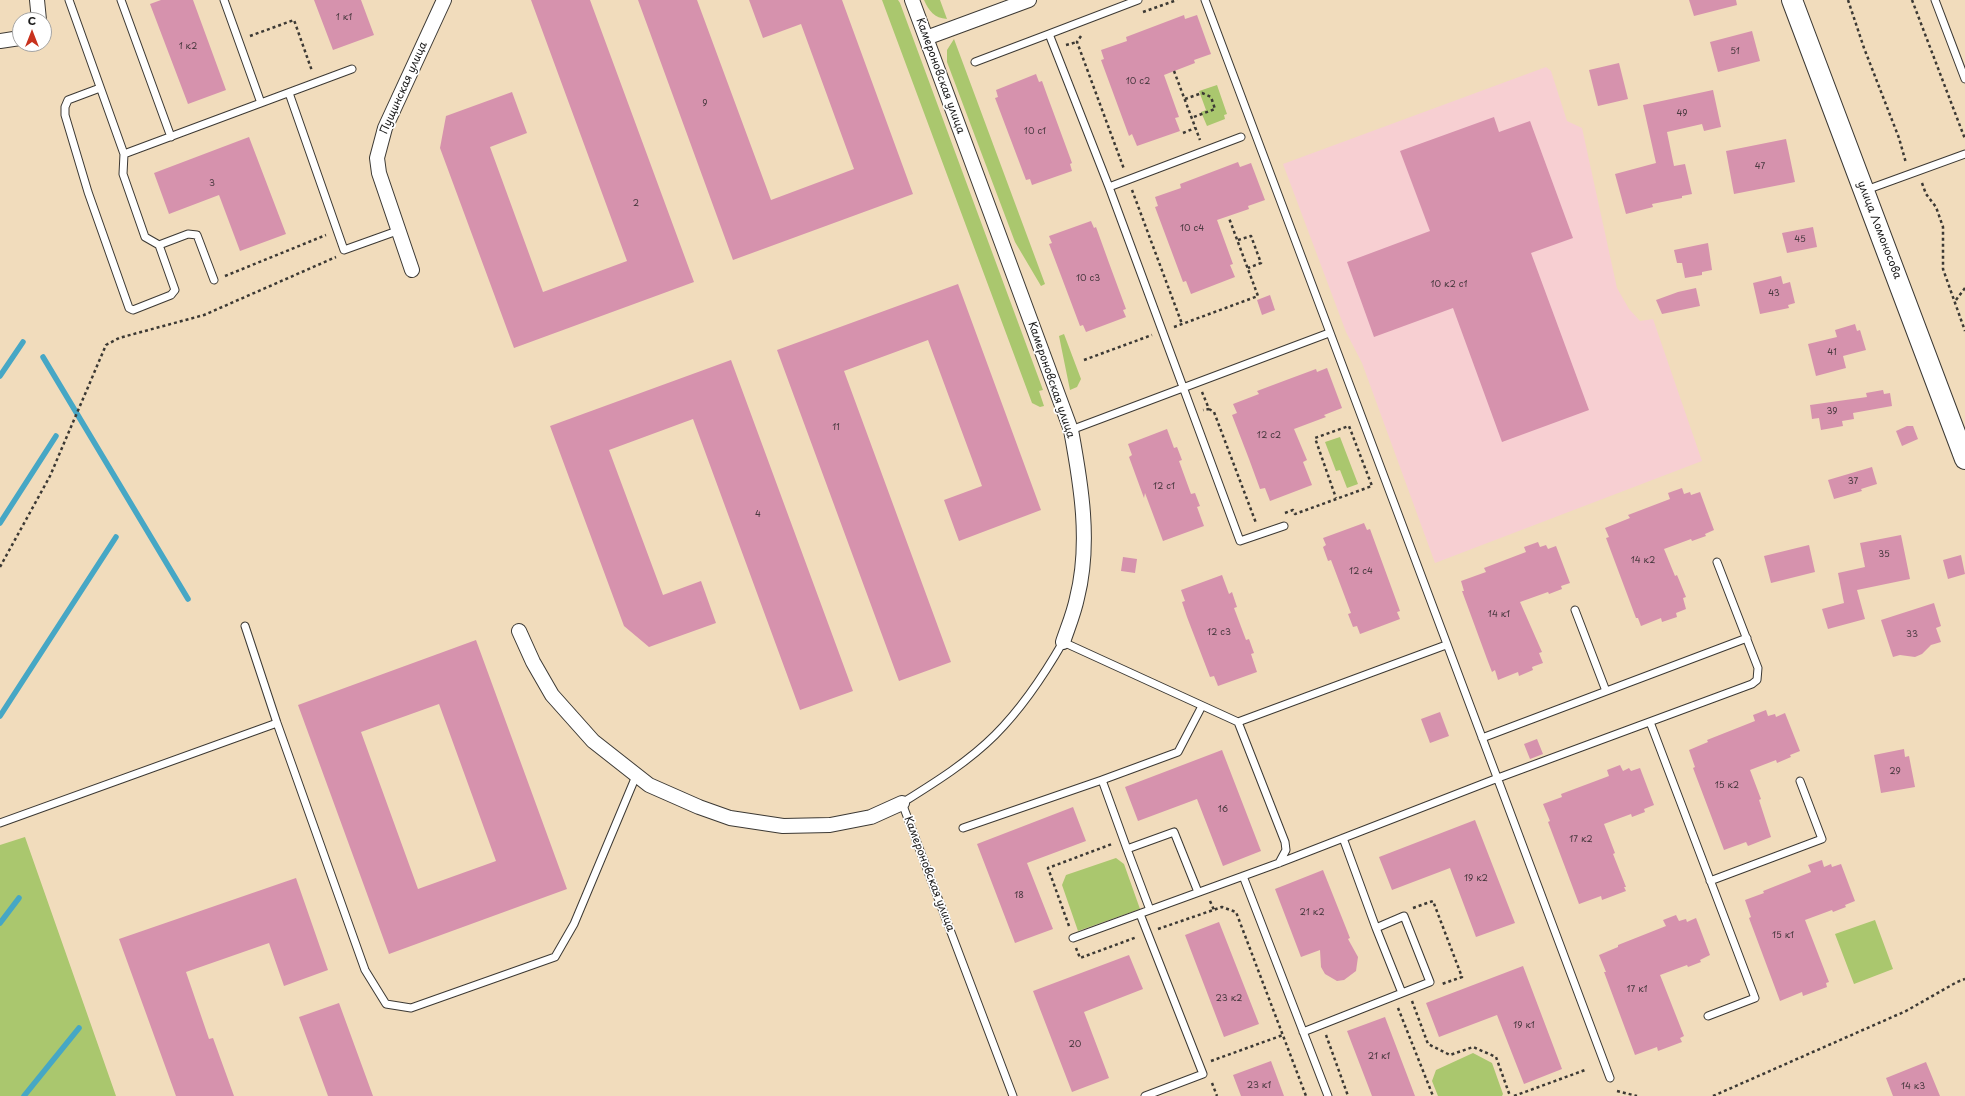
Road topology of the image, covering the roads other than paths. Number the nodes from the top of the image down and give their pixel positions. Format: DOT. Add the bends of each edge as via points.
graph roads {
  1 [pos="37,0"];
  2 [pos="69,0"];
  3 [pos="121,0"];
  4 [pos="224,0"];
  5 [pos="444,0"];
  6 [pos="912,0"];
  7 [pos="1029,0"];
  8 [pos="1138,0"];
  9 [pos="1205,0"];
  10 [pos="1792,0"];
  11 [pos="1935,0"];
  12 [pos="39,12"];
  13 [pos="1049,34"];
  14 [pos="926,38"];
  15 [pos="12,39"];
  16 [pos="0,41"];
  17 [pos="976,62"];
  18 [pos="352,69"];
  19 [pos="1965,79"];
  20 [pos="100,88"];
  21 [pos="289,93"];
  22 [pos="261,103"];
  23 [pos="171,137"];
  24 [pos="1241,137"];
  25 [pos="124,154"];
  26 [pos="1965,154"];
  27 [pos="1108,187"];
  28 [pos="1864,191"];
  29 [pos="397,231"];
  30 [pos="159,245"];
  31 [pos="412,270"];
  32 [pos="214,280"];
  33 [pos="1329,333"];
  34 [pos="1182,388"];
  35 [pos="1071,430"];
  36 [pos="1965,459"];
  37 [pos="1284,526"];
  38 [pos="1717,562"];
  39 [pos="1575,610"];
  40 [pos="245,626"];
  41 [pos="519,631"];
  42 [pos="1747,638"];
  43 [pos="1063,642"];
  44 [pos="1446,645"];
  45 [pos="1606,691"];
  46 [pos="1202,706"];
  47 [pos="1238,722"];
  48 [pos="1650,722"];
  49 [pos="276,723"];
  50 [pos="1482,738"];
  51 [pos="636,776"];
  52 [pos="1498,778"];
  53 [pos="1102,780"];
  54 [pos="1800,781"];
  55 [pos="902,803"];
  56 [pos="0,823"];
  57 [pos="964,828"];
  58 [pos="1343,838"];
  59 [pos="1127,849"];
  60 [pos="1280,863"];
  61 [pos="1243,876"];
  62 [pos="1710,881"];
  63 [pos="1198,892"];
  64 [pos="1150,910"];
  65 [pos="1140,914"];
  66 [pos="1376,928"];
  67 [pos="1073,938"];
  68 [pos="1405,992"];
  69 [pos="1708,1016"];
  70 [pos="1303,1032"];
  71 [pos="1610,1078"];
  72 [pos="1013,1096"];
  73 [pos="1145,1096"];
  74 [pos="1328,1096"];
  1 -- 12 [label="street"];
  2 -- 20 [label="lane"];
  3 -- 23 [label="lane"];
  4 -- 22 [label="lane"];
  5 -- 29 [label="street, Пущинская улица" via="379,146 378,174"];
  6 -- 14 [label="street, Камероновская улица"];
  7 -- 14 [label="street"];
  8 -- 13 [label="lane"];
  9 -- 33 [label="lane"];
  10 -- 28 [label="street, улица Ломоносова"];
  11 -- 19 [label="lane"];
  13 -- 17 [label="lane"];
  13 -- 27 [label="lane"];
  14 -- 35 [label="street, Камероновская улица"];
  15 -- 16 [label="street"];
  18 -- 21 [label="lane"];
  20 -- 25 [label="lane"];
  20 -- 30 [label="lane" via="68,100 65,115 88,192 129,308 133,310 171,295 175,290"];
  21 -- 22 [label="lane"];
  21 -- 29 [label="lane" via="344,250"];
  22 -- 23 [label="lane"];
  23 -- 25 [label="lane"];
  24 -- 27 [label="lane"];
  25 -- 30 [label="lane" via="122,174 145,237"];
  26 -- 28 [label="lane"];
  27 -- 34 [label="lane"];
  28 -- 36 [label="street, улица Ломоносова"];
  29 -- 31 [label="street, Пущинская улица"];
  30 -- 32 [label="lane" via="188,234 197,235"];
  33 -- 34 [label="lane"];
  33 -- 44 [label="lane"];
  34 -- 35 [label="lane"];
  34 -- 37 [label="lane" via="1240,541"];
  35 -- 43 [label="street, Камероновская улица" via="1082,505 1083,560 1077,597"];
  38 -- 42 [label="lane"];
  39 -- 45 [label="lane"];
  40 -- 49 [label="lane"];
  41 -- 51 [label="street" via="552,695 593,741"];
  42 -- 45 [label="lane"];
  42 -- 48 [label="lane" via="1758,668 1757,680"];
  43 -- 46 [label="lane"];
  43 -- 55 [label="lane, Камероновская улица" via="1045,674 995,735 947,775"];
  44 -- 47 [label="lane"];
  44 -- 50 [label="lane"];
  45 -- 50 [label="lane"];
  46 -- 47 [label="lane"];
  46 -- 53 [label="lane" via="1178,752"];
  47 -- 60 [label="lane" via="1284,842 1286,850"];
  48 -- 52 [label="lane"];
  48 -- 62 [label="lane"];
  49 -- 51 [label="lane" via="365,970 386,1004 410,1008 555,957 574,924"];
  49 -- 56 [label="lane"];
  50 -- 52 [label="lane"];
  51 -- 55 [label="street" via="649,785 730,818 783,826 830,825 871,817"];
  52 -- 58 [label="lane"];
  52 -- 71 [label="lane"];
  53 -- 57 [label="lane"];
  53 -- 59 [label="lane"];
  54 -- 62 [label="lane" via="1822,839"];
  55 -- 72 [label="lane, Камероновская улица"];
  58 -- 60 [label="lane"];
  58 -- 66 [label="lane"];
  59 -- 63 [label="lane" via="1174,832"];
  59 -- 64 [label="lane"];
  60 -- 61 [label="lane"];
  61 -- 63 [label="lane"];
  61 -- 70 [label="lane"];
  62 -- 69 [label="lane" via="1755,998"];
  63 -- 64 [label="lane"];
  64 -- 65 [label="lane"];
  65 -- 67 [label="lane"];
  65 -- 73 [label="lane" via="1203,1074"];
  66 -- 68 [label="lane"];
  66 -- 68 [label="lane" via="1404,916 1430,982"];
  68 -- 70 [label="lane"];
  70 -- 74 [label="lane"];
}
